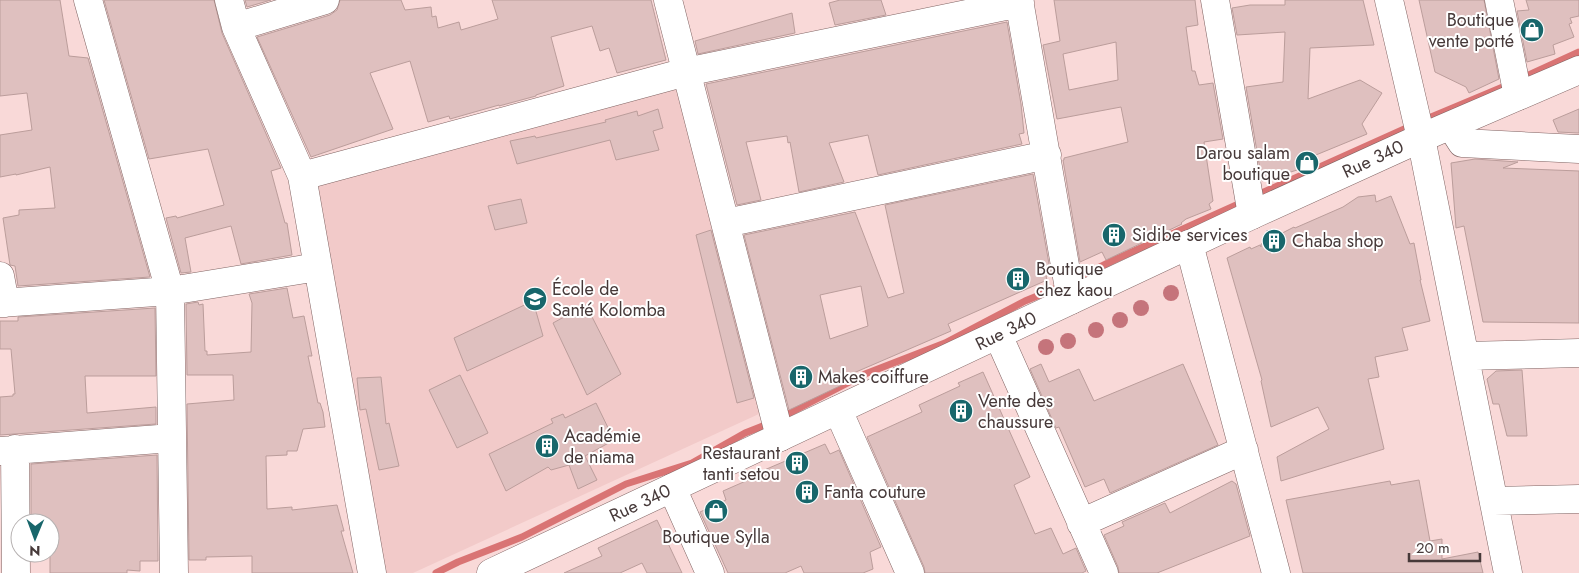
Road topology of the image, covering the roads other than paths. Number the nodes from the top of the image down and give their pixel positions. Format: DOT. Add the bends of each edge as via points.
graph roads {
  1 [pos="88,0"];
  2 [pos="229,0"];
  3 [pos="325,0"];
  4 [pos="668,0"];
  5 [pos="1215,0"];
  6 [pos="1389,0"];
  7 [pos="1499,0"];
  8 [pos="1020,1"];
  9 [pos="236,27"];
  10 [pos="1579,70"];
  11 [pos="686,72"];
  12 [pos="1518,96"];
  13 [pos="1451,126"];
  14 [pos="1421,138"];
  15 [pos="1579,149"];
  16 [pos="1047,155"];
  17 [pos="302,176"];
  18 [pos="1252,215"];
  19 [pos="726,223"];
  20 [pos="1189,244"];
  21 [pos="318,267"];
  22 [pos="0,276"];
  23 [pos="170,291"];
  24 [pos="1071,300"];
  25 [pos="2,303"];
  26 [pos="998,335"];
  27 [pos="1579,353"];
  28 [pos="1465,356"];
  29 [pos="838,410"];
  30 [pos="780,437"];
  31 [pos="172,438"];
  32 [pos="7,450"];
  33 [pos="1244,450"];
  34 [pos="672,488"];
  35 [pos="1579,499"];
  36 [pos="1494,501"];
  37 [pos="1082,523"];
  38 [pos="501,571"];
  39 [pos="16,573"];
  40 [pos="174,573"];
  41 [pos="372,573"];
  42 [pos="710,573"];
  43 [pos="910,573"];
  44 [pos="1104,573"];
  45 [pos="1276,573"];
  46 [pos="1508,573"];
  1 -- 23 [label="street"];
  2 -- 9 [label="street"];
  3 -- 9 [label="street"];
  4 -- 11 [label="street"];
  5 -- 18 [label="street"];
  6 -- 14 [label="street"];
  7 -- 12 [label="street"];
  8 -- 11 [label="street"];
  8 -- 16 [label="street"];
  9 -- 17 [label="street"];
  10 -- 12 [label="street, Rue 340"];
  11 -- 17 [label="street"];
  11 -- 19 [label="street"];
  12 -- 13 [label="street, Rue 340"];
  13 -- 14 [label="street, Rue 340"];
  13 -- 15 [label="street" via="1462,143"];
  14 -- 18 [label="street, Rue 340"];
  14 -- 28 [label="street"];
  16 -- 19 [label="street"];
  16 -- 24 [label="street"];
  17 -- 21 [label="street"];
  18 -- 20 [label="street, Rue 340"];
  19 -- 30 [label="street"];
  20 -- 24 [label="street, Rue 340"];
  20 -- 33 [label="street"];
  21 -- 23 [label="street"];
  21 -- 41 [label="street"];
  22 -- 25 [label="street"];
  23 -- 25 [label="street"];
  23 -- 31 [label="street"];
  24 -- 26 [label="street, Rue 340"];
  26 -- 29 [label="street, Rue 340"];
  26 -- 37 [label="street"];
  27 -- 28 [label="street"];
  28 -- 36 [label="street"];
  29 -- 30 [label="street, Rue 340"];
  29 -- 43 [label="street"];
  30 -- 34 [label="street, Rue 340"];
  31 -- 32 [label="street"];
  31 -- 40 [label="street"];
  32 -- 39 [label="street"];
  33 -- 37 [label="street"];
  33 -- 45 [label="street"];
  34 -- 38 [label="street, Rue 340"];
  34 -- 42 [label="street"];
  35 -- 36 [label="street"];
  36 -- 46 [label="street"];
  37 -- 44 [label="street"];
}
